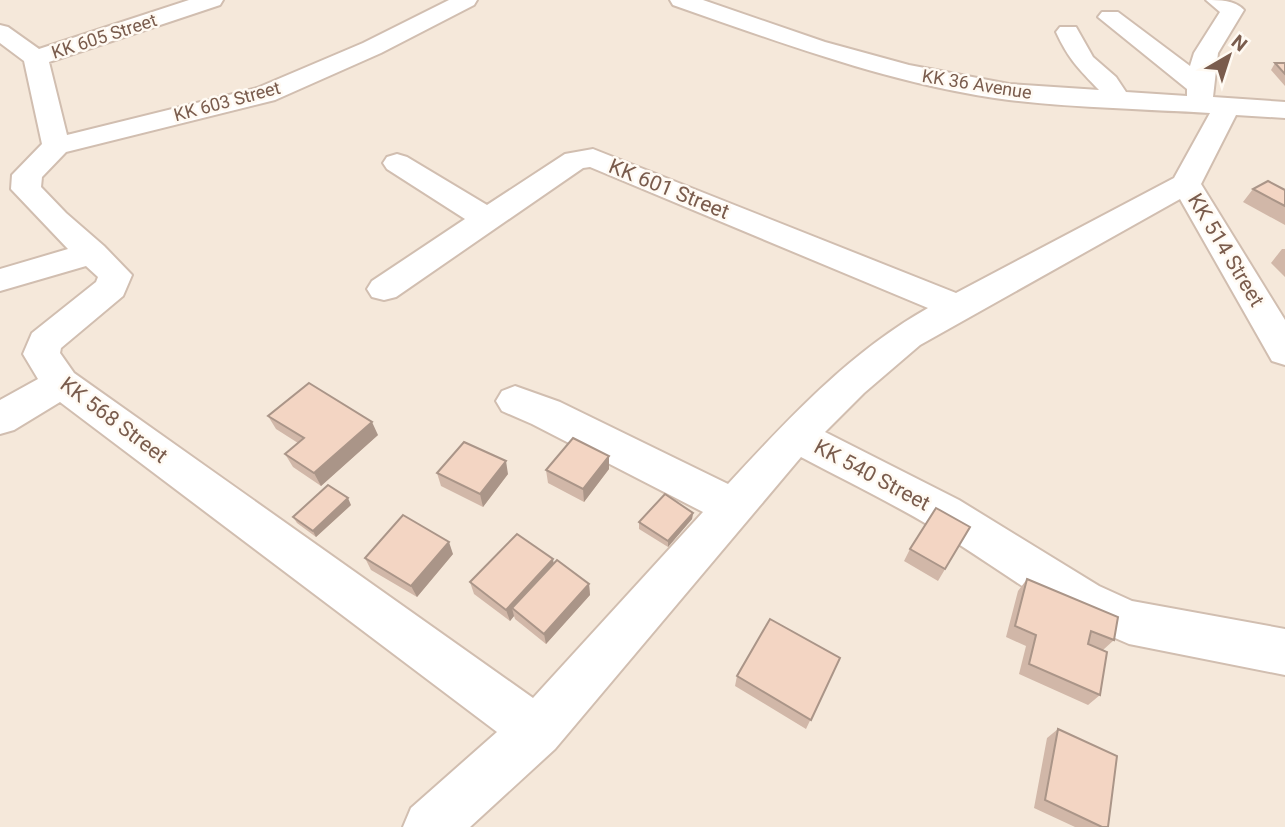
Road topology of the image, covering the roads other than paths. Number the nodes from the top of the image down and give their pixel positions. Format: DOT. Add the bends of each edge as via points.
graph roads {
  1 [pos="212,0"];
  2 [pos="466,0"];
  3 [pos="681,0"];
  4 [pos="1234,3"];
  5 [pos="1110,17"];
  6 [pos="0,32"];
  7 [pos="1068,32"];
  8 [pos="36,58"];
  9 [pos="1116,99"];
  10 [pos="1208,100"];
  11 [pos="1285,110"];
  12 [pos="56,146"];
  13 [pos="397,163"];
  14 [pos="1186,184"];
  15 [pos="487,219"];
  16 [pos="93,253"];
  17 [pos="0,280"];
  18 [pos="384,289"];
  19 [pos="958,307"];
  20 [pos="1285,352"];
  21 [pos="61,383"];
  22 [pos="515,401"];
  23 [pos="0,419"];
  24 [pos="796,436"];
  25 [pos="733,507"];
  26 [pos="1285,652"];
  27 [pos="537,731"];
  28 [pos="430,827"];
  1 -- 8 [label="street, KK 605 Street"];
  2 -- 12 [label="street, KK 603 Street" via="266,94"];
  3 -- 9 [label="street, KK 36 Avenue" via="816,47 906,72 1009,92"];
  4 -- 10 [label="street" via="1206,53"];
  5 -- 10 [label="street"];
  6 -- 8 [label="street"];
  7 -- 9 [label="street" via="1085,62 1113,88"];
  8 -- 12 [label="street"];
  9 -- 10 [label="street, KK 36 Avenue"];
  10 -- 11 [label="street, KK 36 Avenue"];
  10 -- 14 [label="street"];
  12 -- 16 [label="street, KK 568 Street" via="27,175 26,189"];
  13 -- 15 [label="street"];
  14 -- 19 [label="street"];
  14 -- 20 [label="street, KK 514 Street"];
  15 -- 18 [label="street, KK 601 Street"];
  15 -- 19 [label="street, KK 601 Street" via="575,160 593,158"];
  16 -- 17 [label="street"];
  16 -- 21 [label="street, KK 568 Street" via="115,275 111,288 45,342 41,354"];
  19 -- 24 [label="street" via="907,336"];
  21 -- 23 [label="street"];
  21 -- 27 [label="street, KK 568 Street"];
  22 -- 25 [label="street"];
  24 -- 25 [label="street, KK 540 Street"];
  24 -- 26 [label="street, KK 540 Street" via="944,513 1083,601 1129,622"];
  25 -- 27 [label="street, KK 540 Street"];
  27 -- 28 [label="street, KK 540 Street"];
}
